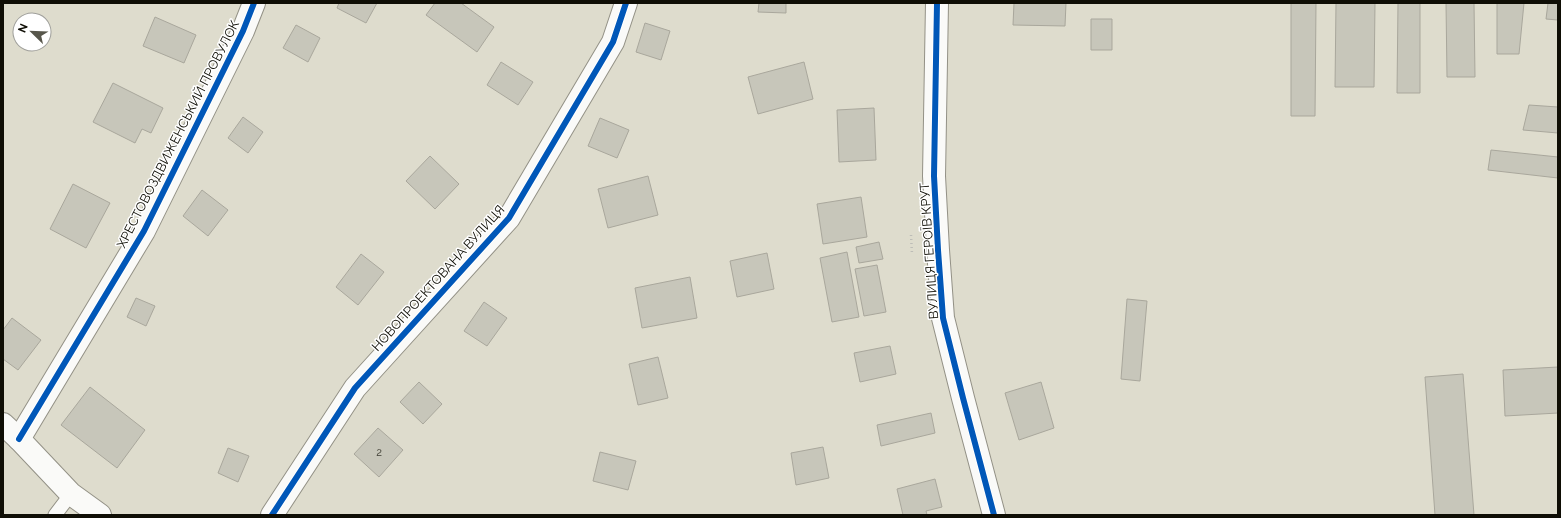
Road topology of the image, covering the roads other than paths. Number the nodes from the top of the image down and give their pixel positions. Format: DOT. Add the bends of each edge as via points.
graph roads {
  1 [pos="254,3"];
  2 [pos="626,3"];
  3 [pos="937,3"];
  4 [pos="3,424"];
  5 [pos="19,439"];
  6 [pos="71,494"];
  7 [pos="55,515"];
  8 [pos="100,515"];
  9 [pos="272,515"];
  10 [pos="994,515"];
  1 -- 5 [label="street, ХРЕСТОВОЗДВИЖЕНСЬКИЙ ПРОВУЛОК" via="243,31 144,231"];
  2 -- 9 [label="street, НОВОПРОЕКТОВАНА ВУЛИЦЯ" via="613,42 509,218 355,388"];
  3 -- 10 [label="street, ВУЛИЦЯ ГЕРОЇВ КРУТ" via="934,176 943,318"];
  4 -- 5 [label="street"];
  5 -- 6 [label="street"];
  6 -- 7 [label="lane"];
  6 -- 8 [label="street"];
}
